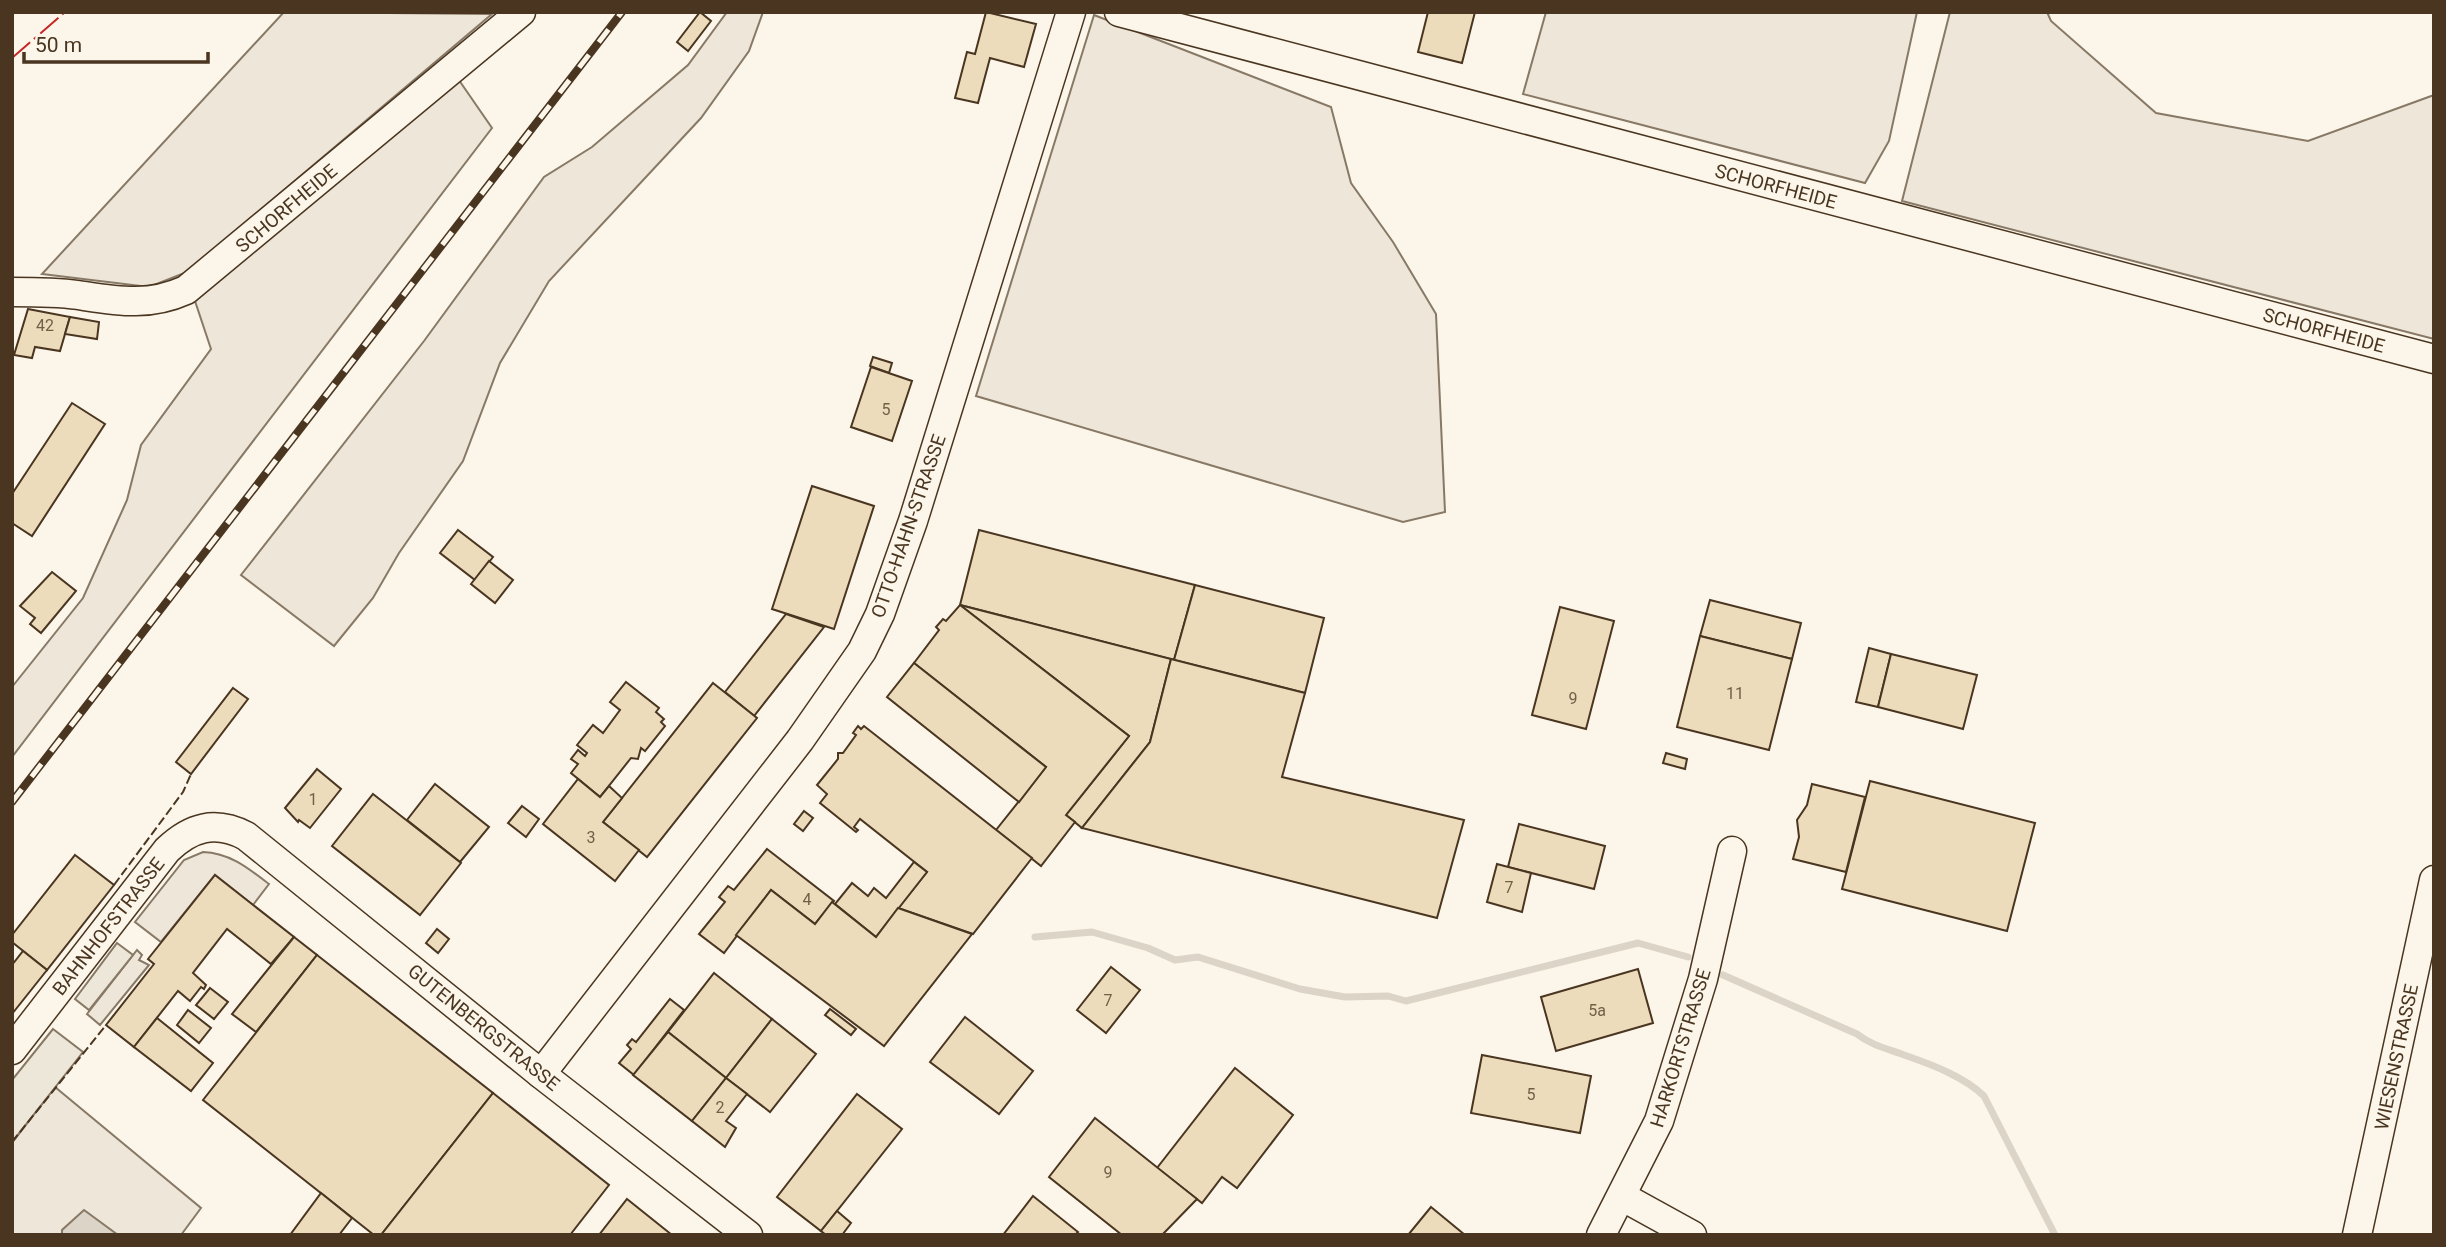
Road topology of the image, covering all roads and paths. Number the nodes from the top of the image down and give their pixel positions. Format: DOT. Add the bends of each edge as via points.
graph roads {
  1 [pos="521,12"];
  2 [pos="1072,12"];
  3 [pos="1118,12"];
  4 [pos="12,292"];
  5 [pos="2434,359"];
  6 [pos="219,827"];
  7 [pos="1732,850"];
  8 [pos="2434,880"];
  9 [pos="12,1050"];
  10 [pos="541,1074"];
  11 [pos="1623,1197"];
  12 [pos="748,1235"];
  13 [pos="1601,1235"];
  14 [pos="1692,1235"];
  15 [pos="2357,1235"];
  1 -- 4 [label="street, SCHORFHEIDE" via="186,290 146,303"];
  2 -- 10 [label="street, OTTO-HAHN-STRASSE" via="913,521 862,651 800,740"];
  3 -- 5 [label="street, SCHORFHEIDE"];
  6 -- 9 [label="street, BAHNHOFSTRASSE" via="200,827 183,835 160,857"];
  6 -- 10 [label="street, GUTENBERGSTRASSE" via="246,835"];
  7 -- 11 [label="street, HARKORTSTRASSE" via="1703,979 1659,1121"];
  8 -- 15 [label="street, WIESENSTRASSE"];
  10 -- 12 [label="street, GUTENBERGSTRASSE"];
  11 -- 13 [label="street, HARKORTSTRASSE"];
  11 -- 14 [label="street"];
}
